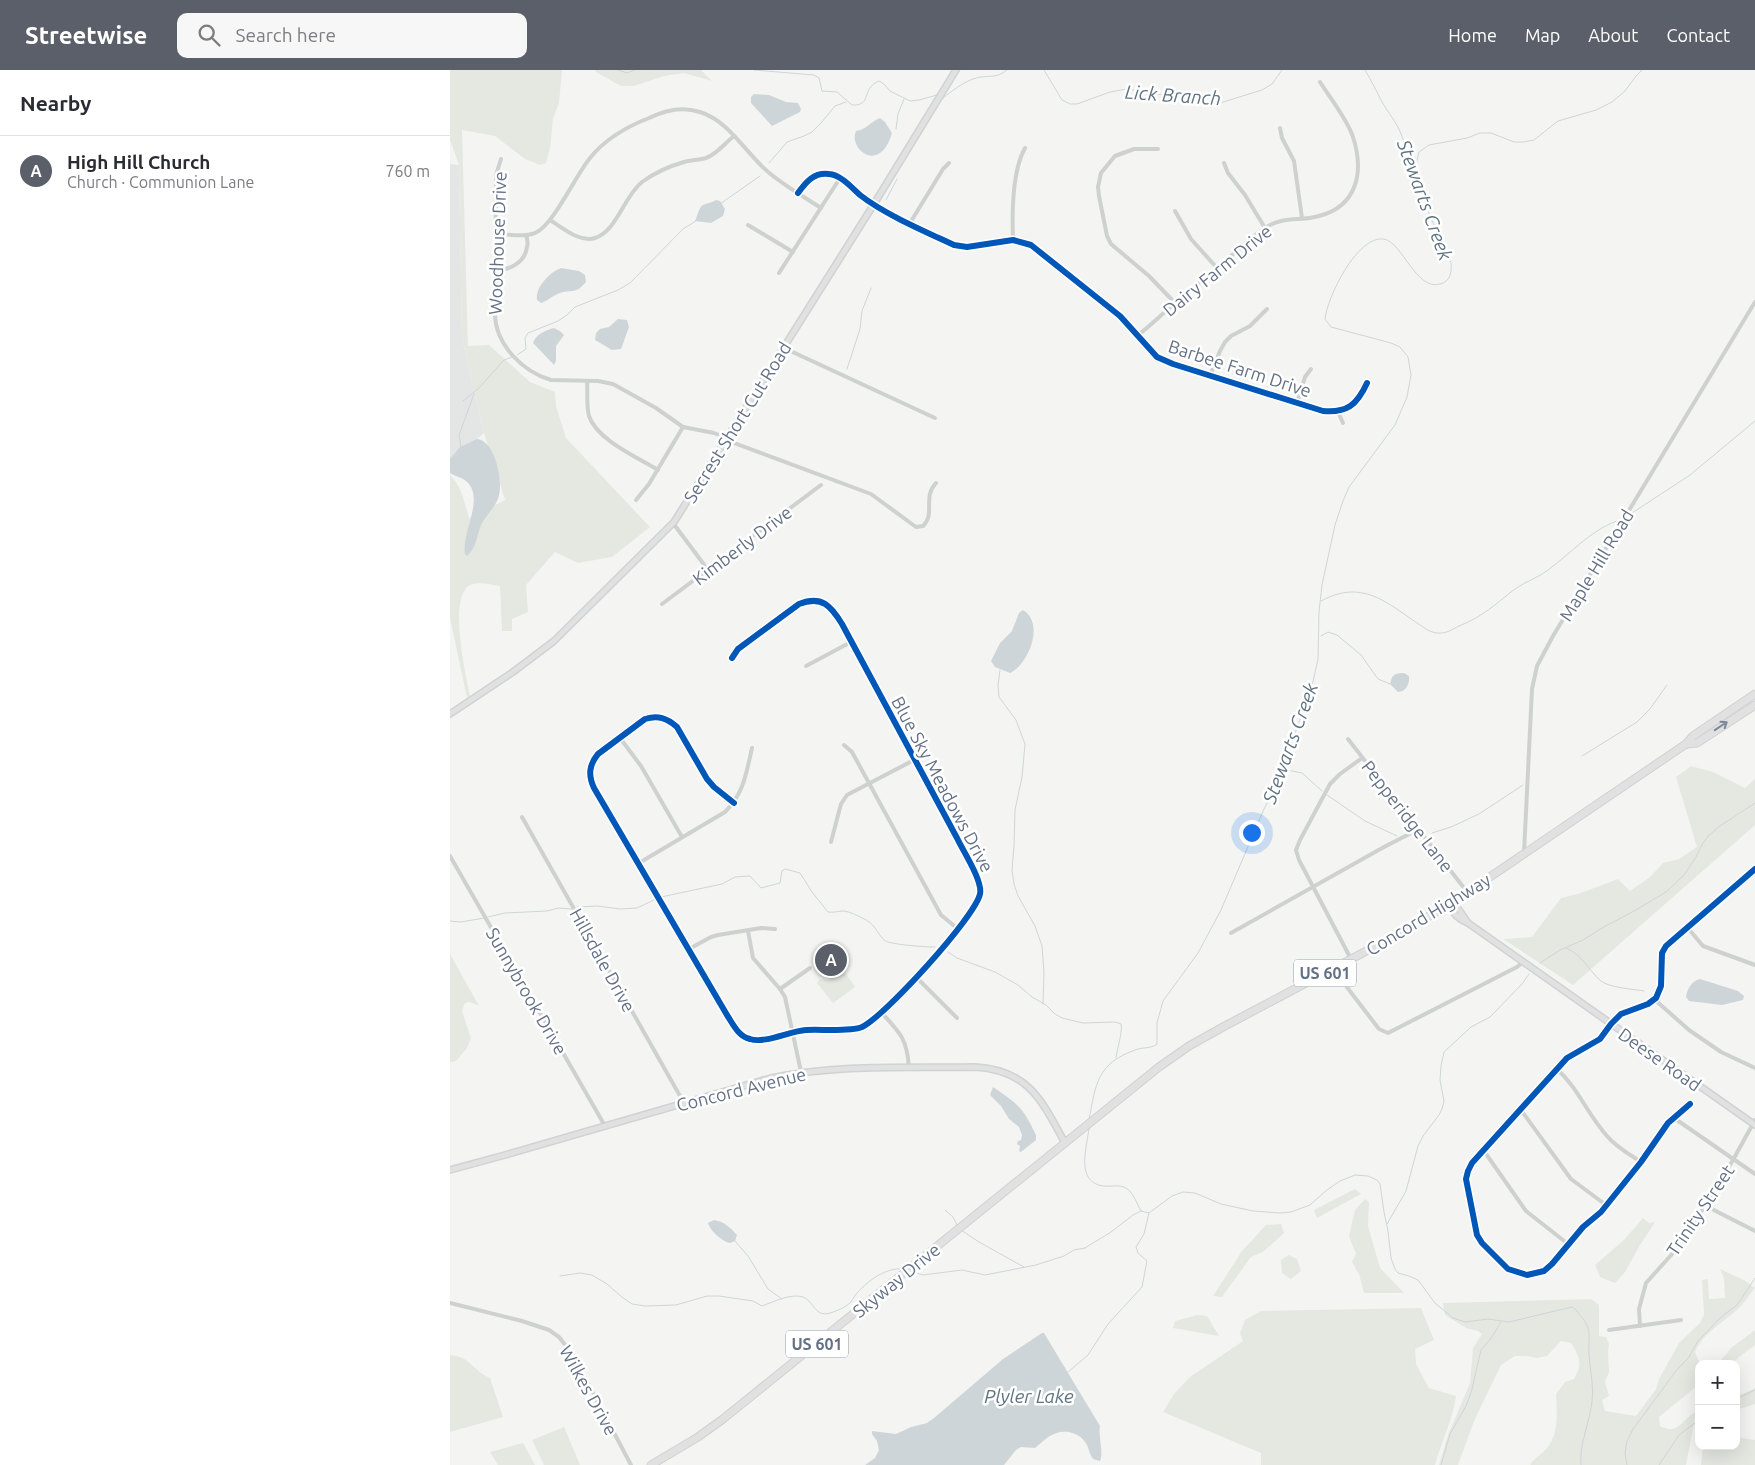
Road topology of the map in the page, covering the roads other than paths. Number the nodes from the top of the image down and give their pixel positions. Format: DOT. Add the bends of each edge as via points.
graph roads {
  1 [pos="956,70"];
  2 [pos="1320,82"];
  3 [pos="1280,128"];
  4 [pos="734,136"];
  5 [pos="1025,148"];
  6 [pos="1158,149"];
  7 [pos="501,159"];
  8 [pos="949,163"];
  9 [pos="1224,163"];
  10 [pos="840,178"];
  11 [pos="798,193"];
  12 [pos="874,204"];
  13 [pos="820,208"];
  14 [pos="1175,211"];
  15 [pos="1302,218"];
  16 [pos="550,220"];
  17 [pos="910,223"];
  18 [pos="748,224"];
  19 [pos="1265,228"];
  20 [pos="496,234"];
  21 [pos="526,235"];
  22 [pos="1013,240"];
  23 [pos="793,252"];
  24 [pos="1217,268"];
  25 [pos="495,271"];
  26 [pos="779,273"];
  27 [pos="1755,302"];
  28 [pos="1175,304"];
  29 [pos="1267,309"];
  30 [pos="1137,336"];
  31 [pos="784,348"];
  32 [pos="1311,369"];
  33 [pos="1210,376"];
  34 [pos="587,381"];
  35 [pos="1367,383"];
  36 [pos="1297,403"];
  37 [pos="1338,412"];
  38 [pos="935,418"];
  39 [pos="1343,423"];
  40 [pos="684,428"];
  41 [pos="726,439"];
  42 [pos="658,470"];
  43 [pos="936,482"];
  44 [pos="821,485"];
  45 [pos="636,500"];
  46 [pos="673,523"];
  47 [pos="708,570"];
  48 [pos="662,604"];
  49 [pos="851,642"];
  50 [pos="732,658"];
  51 [pos="806,666"];
  52 [pos="1755,694"];
  53 [pos="1755,705"];
  54 [pos="450,714"];
  55 [pos="620,738"];
  56 [pos="1348,740"];
  57 [pos="1686,744"];
  58 [pos="844,745"];
  59 [pos="752,748"];
  60 [pos="1362,758"];
  61 [pos="914,760"];
  62 [pos="869,783"];
  63 [pos="734,803"];
  64 [pos="522,817"];
  65 [pos="1419,829"];
  66 [pos="682,837"];
  67 [pos="831,842"];
  68 [pos="1524,855"];
  69 [pos="450,856"];
  70 [pos="639,864"];
  71 [pos="1755,869"];
  72 [pos="1314,887"];
  73 [pos="1468,893"];
  74 [pos="1450,904"];
  75 [pos="1687,927"];
  76 [pos="775,929"];
  77 [pos="958,929"];
  78 [pos="748,931"];
  79 [pos="1231,933"];
  80 [pos="689,949"];
  81 [pos="1351,959"];
  82 [pos="1523,962"];
  83 [pos="1755,965"];
  84 [pos="810,968"];
  85 [pos="1333,969"];
  86 [pos="917,978"];
  87 [pos="780,989"];
  88 [pos="1654,999"];
  89 [pos="881,1012"];
  90 [pos="957,1018"];
  91 [pos="1611,1024"];
  92 [pos="792,1032"];
  93 [pos="909,1068"];
  94 [pos="1755,1068"];
  95 [pos="1557,1069"];
  96 [pos="800,1072"];
  97 [pos="684,1103"];
  98 [pos="1690,1104"];
  99 [pos="1521,1110"];
  100 [pos="1674,1118"];
  101 [pos="1754,1123"];
  102 [pos="604,1126"];
  103 [pos="1065,1143"];
  104 [pos="1484,1151"];
  105 [pos="1733,1160"];
  106 [pos="1641,1162"];
  107 [pos="450,1170"];
  108 [pos="1755,1174"];
  109 [pos="1606,1205"];
  110 [pos="1704,1205"];
  111 [pos="1755,1231"];
  112 [pos="1568,1244"];
  113 [pos="450,1303"];
  114 [pos="1681,1320"];
  115 [pos="1640,1326"];
  116 [pos="1609,1330"];
  117 [pos="631,1465"];
  118 [pos="651,1465"];
  1 -- 12 [label="street, Secrest Short Cut Road"];
  2 -- 15 [label="street, Dairy Farm Drive" via="1353,137 1357,178 1354,191 1337,208 1318,217"];
  3 -- 15 [label="street" via="1294,161"];
  4 -- 11 [label="street" via="767,171"];
  4 -- 16 [label="street" via="715,153 683,162 641,183 607,231 598,237 578,237"];
  4 -- 16 [label="street" via="716,119 692,110 673,110 647,118 626,128 600,147"];
  5 -- 22 [label="street" via="1020,156 1014,197"];
  6 -- 28 [label="street" via="1134,149 1115,156 1102,173 1098,187 1111,244 1149,276"];
  7 -- 20 [label="street, Woodhouse Drive" via="496,175"];
  8 -- 17 [label="street"];
  9 -- 19 [label="street"];
  10 -- 11 [label="street" via="830,174 814,176"];
  10 -- 12 [label="street, Barbee Farm Drive"];
  10 -- 13 [label="street"];
  11 -- 13 [label="street"];
  12 -- 17 [label="street, Barbee Farm Drive"];
  12 -- 31 [label="street, Secrest Short Cut Road"];
  13 -- 23 [label="street"];
  14 -- 24 [label="street" via="1191,239"];
  15 -- 19 [label="street, Dairy Farm Drive" via="1281,220"];
  16 -- 21 [label="street" via="539,231"];
  17 -- 22 [label="street, Barbee Farm Drive" via="962,247"];
  18 -- 23 [label="street"];
  19 -- 24 [label="street, Dairy Farm Drive"];
  20 -- 21 [label="street"];
  20 -- 25 [label="street, Woodhouse Drive"];
  21 -- 25 [label="street" via="527,248 523,257 516,265"];
  22 -- 30 [label="street, Barbee Farm Drive" via="1031,245 1120,316"];
  23 -- 26 [label="street"];
  24 -- 28 [label="street, Dairy Farm Drive"];
  25 -- 34 [label="street, Woodhouse Drive" via="495,325 503,344 522,364 544,378"];
  27 -- 68 [label="street, Maple Hill Road" via="1537,666 1532,689"];
  28 -- 30 [label="street, Dairy Farm Drive"];
  29 -- 33 [label="street" via="1250,326 1225,342"];
  30 -- 33 [label="street, Barbee Farm Drive" via="1163,361"];
  31 -- 38 [label="street"];
  31 -- 41 [label="street, Secrest Short Cut Road"];
  32 -- 36 [label="street"];
  33 -- 36 [label="street, Barbee Farm Drive"];
  34 -- 40 [label="street, Woodhouse Drive" via="613,384"];
  34 -- 42 [label="street" via="587,406 594,426 610,441"];
  35 -- 37 [label="street" via="1356,402"];
  36 -- 37 [label="street, Barbee Farm Drive"];
  37 -- 39 [label="street"];
  40 -- 41 [label="street, Woodhouse Drive" via="714,433"];
  40 -- 42 [label="street"];
  41 -- 43 [label="street, Woodhouse Drive" via="871,494 916,527 923,526 928,519 930,492"];
  41 -- 46 [label="street, Secrest Short Cut Road"];
  42 -- 45 [label="street"];
  44 -- 47 [label="street, Kimberly Drive"];
  46 -- 47 [label="street"];
  46 -- 54 [label="street, Secrest Short Cut Road" via="554,641"];
  47 -- 48 [label="street, Kimberly Drive"];
  49 -- 50 [label="street, Blue Sky Meadows Drive" via="827,604 807,601 738,649"];
  49 -- 51 [label="street"];
  49 -- 61 [label="street, Blue Sky Meadows Drive"];
  52 -- 57 [label="highway, Concord Highway / US 601"];
  57 -- 53 [label="highway, Concord Highway / US 601, one-way" via="1697,743"];
  55 -- 63 [label="street, Blue Sky Meadows Drive" via="645,719 654,717 670,721 707,779"];
  55 -- 66 [label="street"];
  55 -- 70 [label="street, Blue Sky Meadows Drive" via="592,761 590,779"];
  56 -- 60 [label="street, Pepperidge Lane"];
  57 -- 68 [label="highway, Concord Highway / US 601"];
  58 -- 62 [label="street" via="852,752"];
  59 -- 63 [label="street" via="742,791"];
  60 -- 65 [label="street, Pepperidge Lane"];
  60 -- 72 [label="street" via="1330,784 1300,840 1296,853"];
  61 -- 62 [label="street"];
  61 -- 77 [label="street, Blue Sky Meadows Drive" via="980,887 974,907"];
  62 -- 67 [label="street" via="848,795 841,804"];
  62 -- 77 [label="street" via="941,915"];
  63 -- 66 [label="street" via="725,812"];
  64 -- 97 [label="street, Hillsdale Drive"];
  65 -- 72 [label="street"];
  65 -- 73 [label="street, Pepperidge Lane"];
  66 -- 70 [label="street"];
  68 -- 73 [label="highway, Concord Highway / US 601"];
  69 -- 102 [label="street, Sunnybrook Drive"];
  70 -- 80 [label="street, Blue Sky Meadows Drive"];
  71 -- 75 [label="street"];
  72 -- 79 [label="street"];
  72 -- 81 [label="street"];
  73 -- 74 [label="highway, Concord Highway / US 601"];
  74 -- 81 [label="highway, Concord Highway / US 601"];
  74 -- 82 [label="street, Deese Road" via="1451,910 1463,921"];
  75 -- 83 [label="street" via="1703,946"];
  75 -- 88 [label="street" via="1662,953 1661,986"];
  76 -- 78 [label="street"];
  77 -- 86 [label="street, Blue Sky Meadows Drive"];
  78 -- 80 [label="street" via="710,936"];
  78 -- 87 [label="street" via="753,958"];
  80 -- 92 [label="street, Blue Sky Meadows Drive" via="742,1035 758,1040"];
  81 -- 85 [label="highway, Concord Highway / US 601"];
  82 -- 85 [label="street" via="1388,1033 1380,1029"];
  82 -- 91 [label="street, Deese Road"];
  84 -- 87 [label="street"];
  85 -- 103 [label="highway, Concord Highway / US 601" via="1189,1046"];
  86 -- 89 [label="street, Blue Sky Meadows Drive"];
  86 -- 90 [label="street"];
  87 -- 92 [label="street" via="785,997"];
  88 -- 91 [label="street" via="1620,1014"];
  88 -- 94 [label="street" via="1692,1033"];
  89 -- 92 [label="street, Blue Sky Meadows Drive" via="861,1027"];
  89 -- 93 [label="street" via="905,1041"];
  91 -- 95 [label="street" via="1600,1039 1567,1058"];
  91 -- 101 [label="street, Deese Road"];
  92 -- 96 [label="street"];
  93 -- 96 [label="street, Concord Avenue"];
  93 -- 103 [label="street, Concord Avenue" via="984,1067 1012,1075 1032,1090"];
  95 -- 99 [label="street"];
  95 -- 106 [label="street" via="1572,1085 1606,1135"];
  96 -- 97 [label="street, Concord Avenue"];
  97 -- 102 [label="street, Concord Avenue"];
  98 -- 100 [label="street"];
  99 -- 104 [label="street"];
  99 -- 109 [label="street" via="1571,1179"];
  100 -- 105 [label="street"];
  100 -- 106 [label="street"];
  101 -- 105 [label="street, Trinity Street"];
  102 -- 107 [label="street, Concord Avenue"];
  103 -- 118 [label="highway, Skyway Drive / US 601" via="723,1419"];
  104 -- 112 [label="street" via="1526,1211"];
  104 -- 112 [label="street" via="1472,1163 1467,1184 1477,1235 1499,1262 1519,1274 1535,1274 1552,1264"];
  105 -- 108 [label="street"];
  105 -- 110 [label="street, Trinity Street"];
  106 -- 109 [label="street"];
  109 -- 112 [label="street"];
  110 -- 111 [label="street"];
  110 -- 115 [label="street, Trinity Street" via="1682,1243 1646,1284 1639,1309"];
  113 -- 117 [label="street, Wilkes Drive" via="522,1321 559,1337 573,1354"];
  114 -- 115 [label="street"];
  115 -- 116 [label="street"];
}
